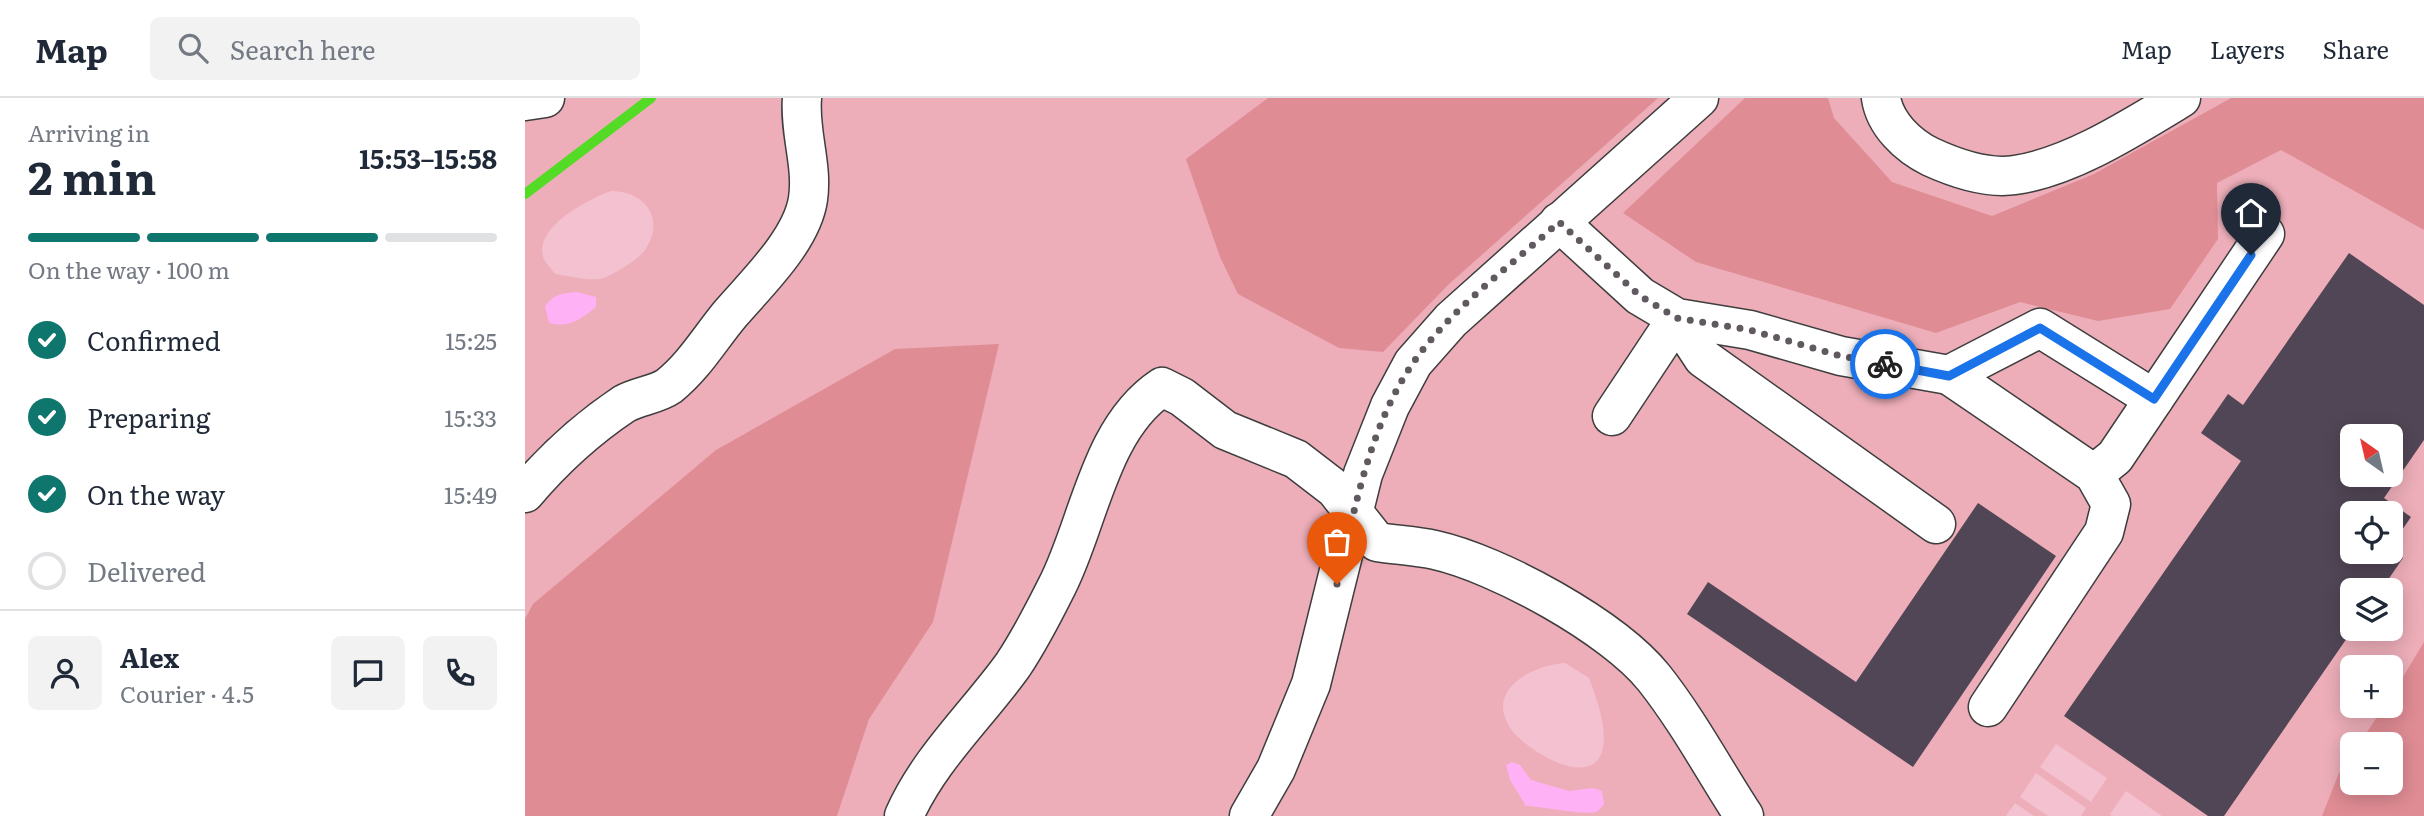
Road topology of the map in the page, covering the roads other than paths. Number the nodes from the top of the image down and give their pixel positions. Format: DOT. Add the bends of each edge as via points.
graph roads {
  1 [pos="545,98"];
  2 [pos="802,98"];
  3 [pos="1699,98"];
  4 [pos="1881,98"];
  5 [pos="2181,98"];
  6 [pos="525,101"];
  7 [pos="1559,222"];
  8 [pos="2265,234"];
  9 [pos="1677,318"];
  10 [pos="1949,376"];
  11 [pos="2154,399"];
  12 [pos="1612,416"];
  13 [pos="2094,474"];
  14 [pos="525,493"];
  15 [pos="1354,512"];
  16 [pos="1936,524"];
  17 [pos="1989,707"];
  18 [pos="904,816"];
  19 [pos="1249,816"];
  20 [pos="1744,816"];
  1 -- 6 [label="lane"];
  2 -- 14 [label="lane" via="808,201 794,233 761,282 696,362 666,388 627,402 594,426"];
  3 -- 7 [label="lane"];
  4 -- 5 [label="lane" via="1893,125 1912,148 1985,174 2015,175 2076,156"];
  7 -- 9 [label="lane" via="1640,296"];
  7 -- 15 [label="lane" via="1451,320 1413,363 1363,474"];
  8 -- 11 [label="lane"];
  9 -- 10 [label="lane"];
  9 -- 12 [label="lane"];
  9 -- 16 [label="lane" via="1703,358"];
  10 -- 11 [label="lane" via="2040,328"];
  10 -- 13 [label="lane"];
  11 -- 13 [label="lane" via="2115,457"];
  13 -- 17 [label="lane" via="2111,504 2104,532"];
  15 -- 18 [label="lane" via="1335,489 1296,459 1225,430 1182,397 1161,387 1143,399 1107,459 1059,584 1014,664 943,754"];
  15 -- 19 [label="lane" via="1311,684 1276,769"];
  15 -- 20 [label="lane" via="1377,542 1436,550 1484,567 1542,594 1613,639 1652,676"];
}
